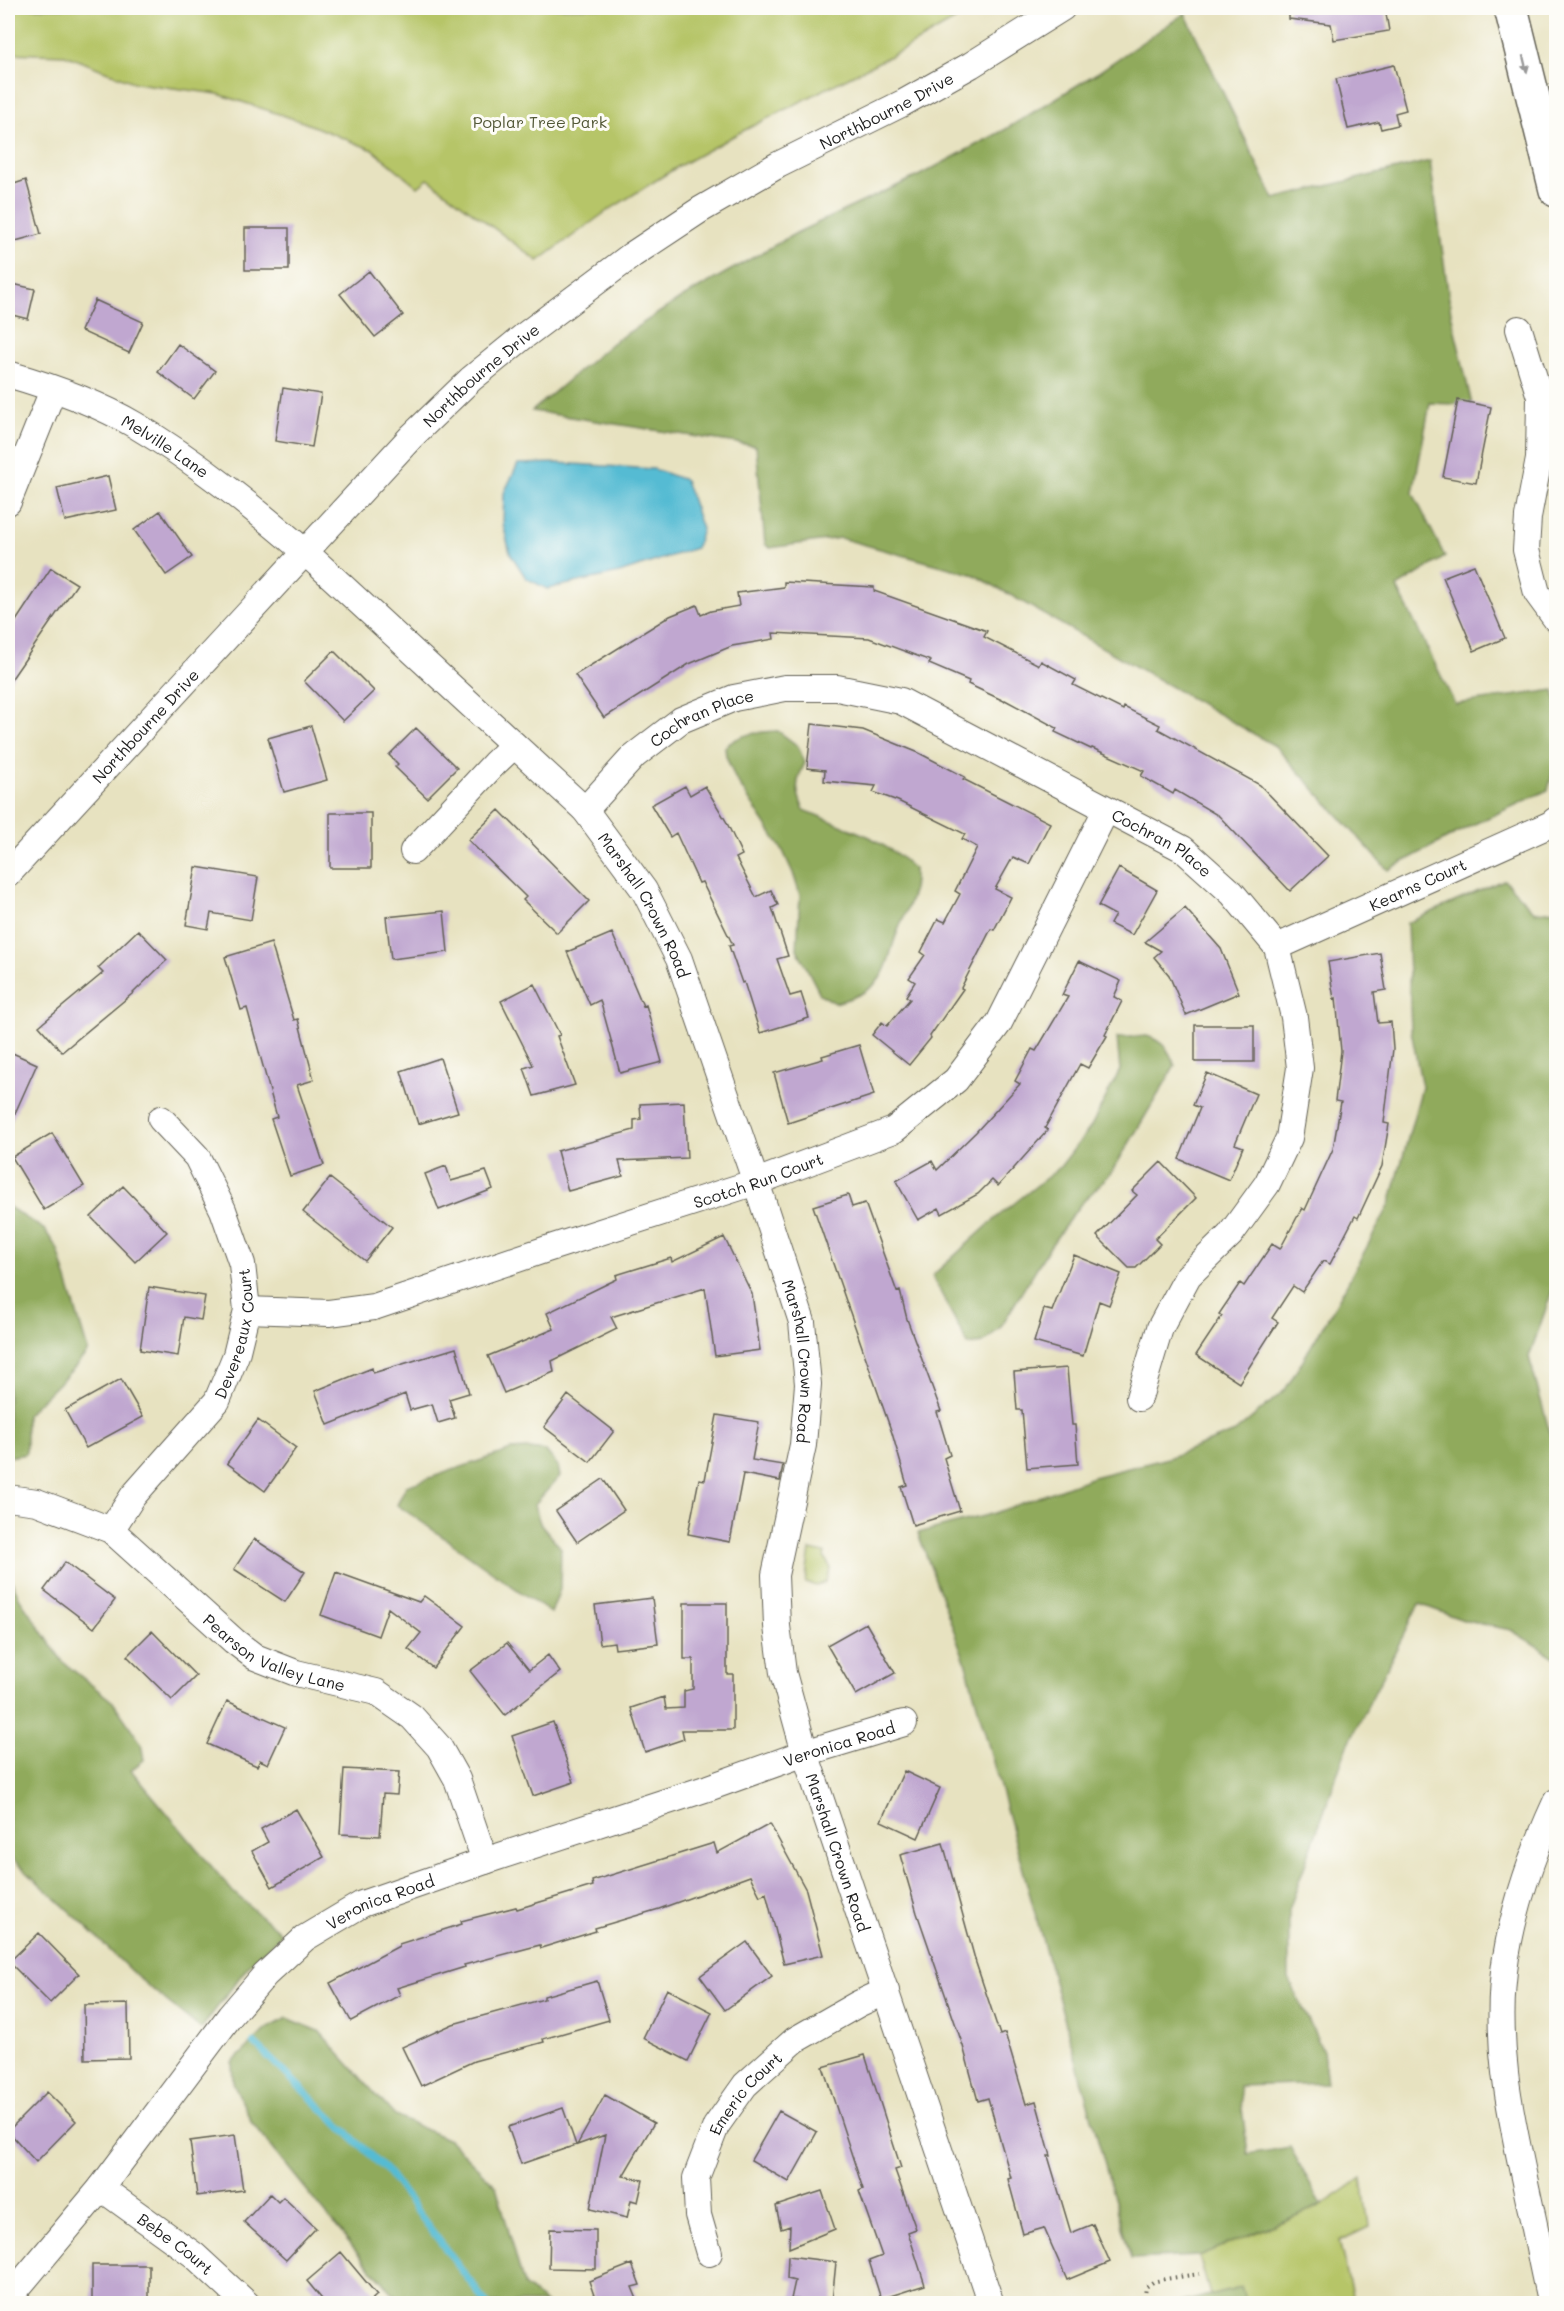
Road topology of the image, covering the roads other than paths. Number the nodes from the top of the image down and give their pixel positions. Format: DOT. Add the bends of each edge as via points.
graph roads {
  1 [pos="1062,8"];
  2 [pos="1512,8"];
  3 [pos="1557,190"];
  4 [pos="1519,329"];
  5 [pos="8,374"];
  6 [pos="53,390"];
  7 [pos="8,502"];
  8 [pos="304,552"];
  9 [pos="1557,619"];
  10 [pos="514,745"];
  11 [pos="585,810"];
  12 [pos="1106,810"];
  13 [pos="1557,820"];
  14 [pos="413,851"];
  15 [pos="8,874"];
  16 [pos="1277,947"];
  17 [pos="161,1119"];
  18 [pos="756,1182"];
  19 [pos="247,1310"];
  20 [pos="1139,1398"];
  21 [pos="8,1498"];
  22 [pos="111,1530"];
  23 [pos="904,1723"];
  24 [pos="805,1753"];
  25 [pos="1557,1802"];
  26 [pos="485,1861"];
  27 [pos="886,1991"];
  28 [pos="101,2188"];
  29 [pos="709,2253"];
  30 [pos="8,2299"];
  31 [pos="247,2304"];
  32 [pos="991,2304"];
  33 [pos="1551,2304"];
  1 -- 8 [label="street, Northbourne Drive" via="903,103 778,165 632,255 471,379"];
  2 -- 3 [label="main road, one-way"];
  4 -- 9 [label="street" via="1540,397 1539,459 1526,550 1537,593"];
  5 -- 6 [label="street, Melville Lane"];
  6 -- 7 [label="street"];
  6 -- 8 [label="street, Melville Lane" via="107,411 180,454"];
  8 -- 10 [label="street, Marshall Crown Road"];
  8 -- 15 [label="street, Northbourne Drive"];
  10 -- 11 [label="street, Marshall Crown Road"];
  10 -- 14 [label="street"];
  11 -- 12 [label="street, Cochran Place" via="634,756 681,720 734,698 785,688 837,688 901,701"];
  11 -- 18 [label="street, Marshall Crown Road" via="644,890 679,959"];
  12 -- 16 [label="street, Cochran Place" via="1183,849 1232,893"];
  12 -- 18 [label="street, Scotch Run Court" via="999,1023 956,1080 894,1130"];
  13 -- 16 [label="street, Kearns Court"];
  16 -- 20 [label="street, Cochran Place" via="1294,1017 1300,1068 1289,1138 1268,1184 1230,1235 1188,1276 1160,1328"];
  17 -- 19 [label="street, Devereaux Court" via="197,1157 223,1210 242,1264"];
  18 -- 19 [label="street, Scotch Run Court" via="374,1307 329,1313"];
  18 -- 24 [label="street, Marshall Crown Road" via="802,1322 808,1384 803,1445 775,1575 783,1674"];
  19 -- 22 [label="street, Devereaux Court" via="236,1355 217,1401 133,1496"];
  21 -- 22 [label="street, Pearson Valley Lane" via="38,1502"];
  22 -- 26 [label="street, Pearson Valley Lane" via="255,1657 296,1673 376,1692 412,1718 439,1747 457,1779"];
  23 -- 24 [label="street, Veronica Road"];
  24 -- 26 [label="street, Veronica Road"];
  24 -- 27 [label="street, Marshall Crown Road"];
  25 -- 33 [label="street" via="1534,1849 1521,1888 1505,1959 1502,2014 1507,2100"];
  26 -- 28 [label="street, Veronica Road" via="362,1904 304,1938 230,2016"];
  27 -- 29 [label="street, Emeric Court" via="795,2040 745,2085 716,2126 696,2178 698,2216"];
  27 -- 32 [label="street, Marshall Crown Road"];
  28 -- 30 [label="street, Veronica Road"];
  28 -- 31 [label="street, Bebe Court" via="194,2255"];
}
